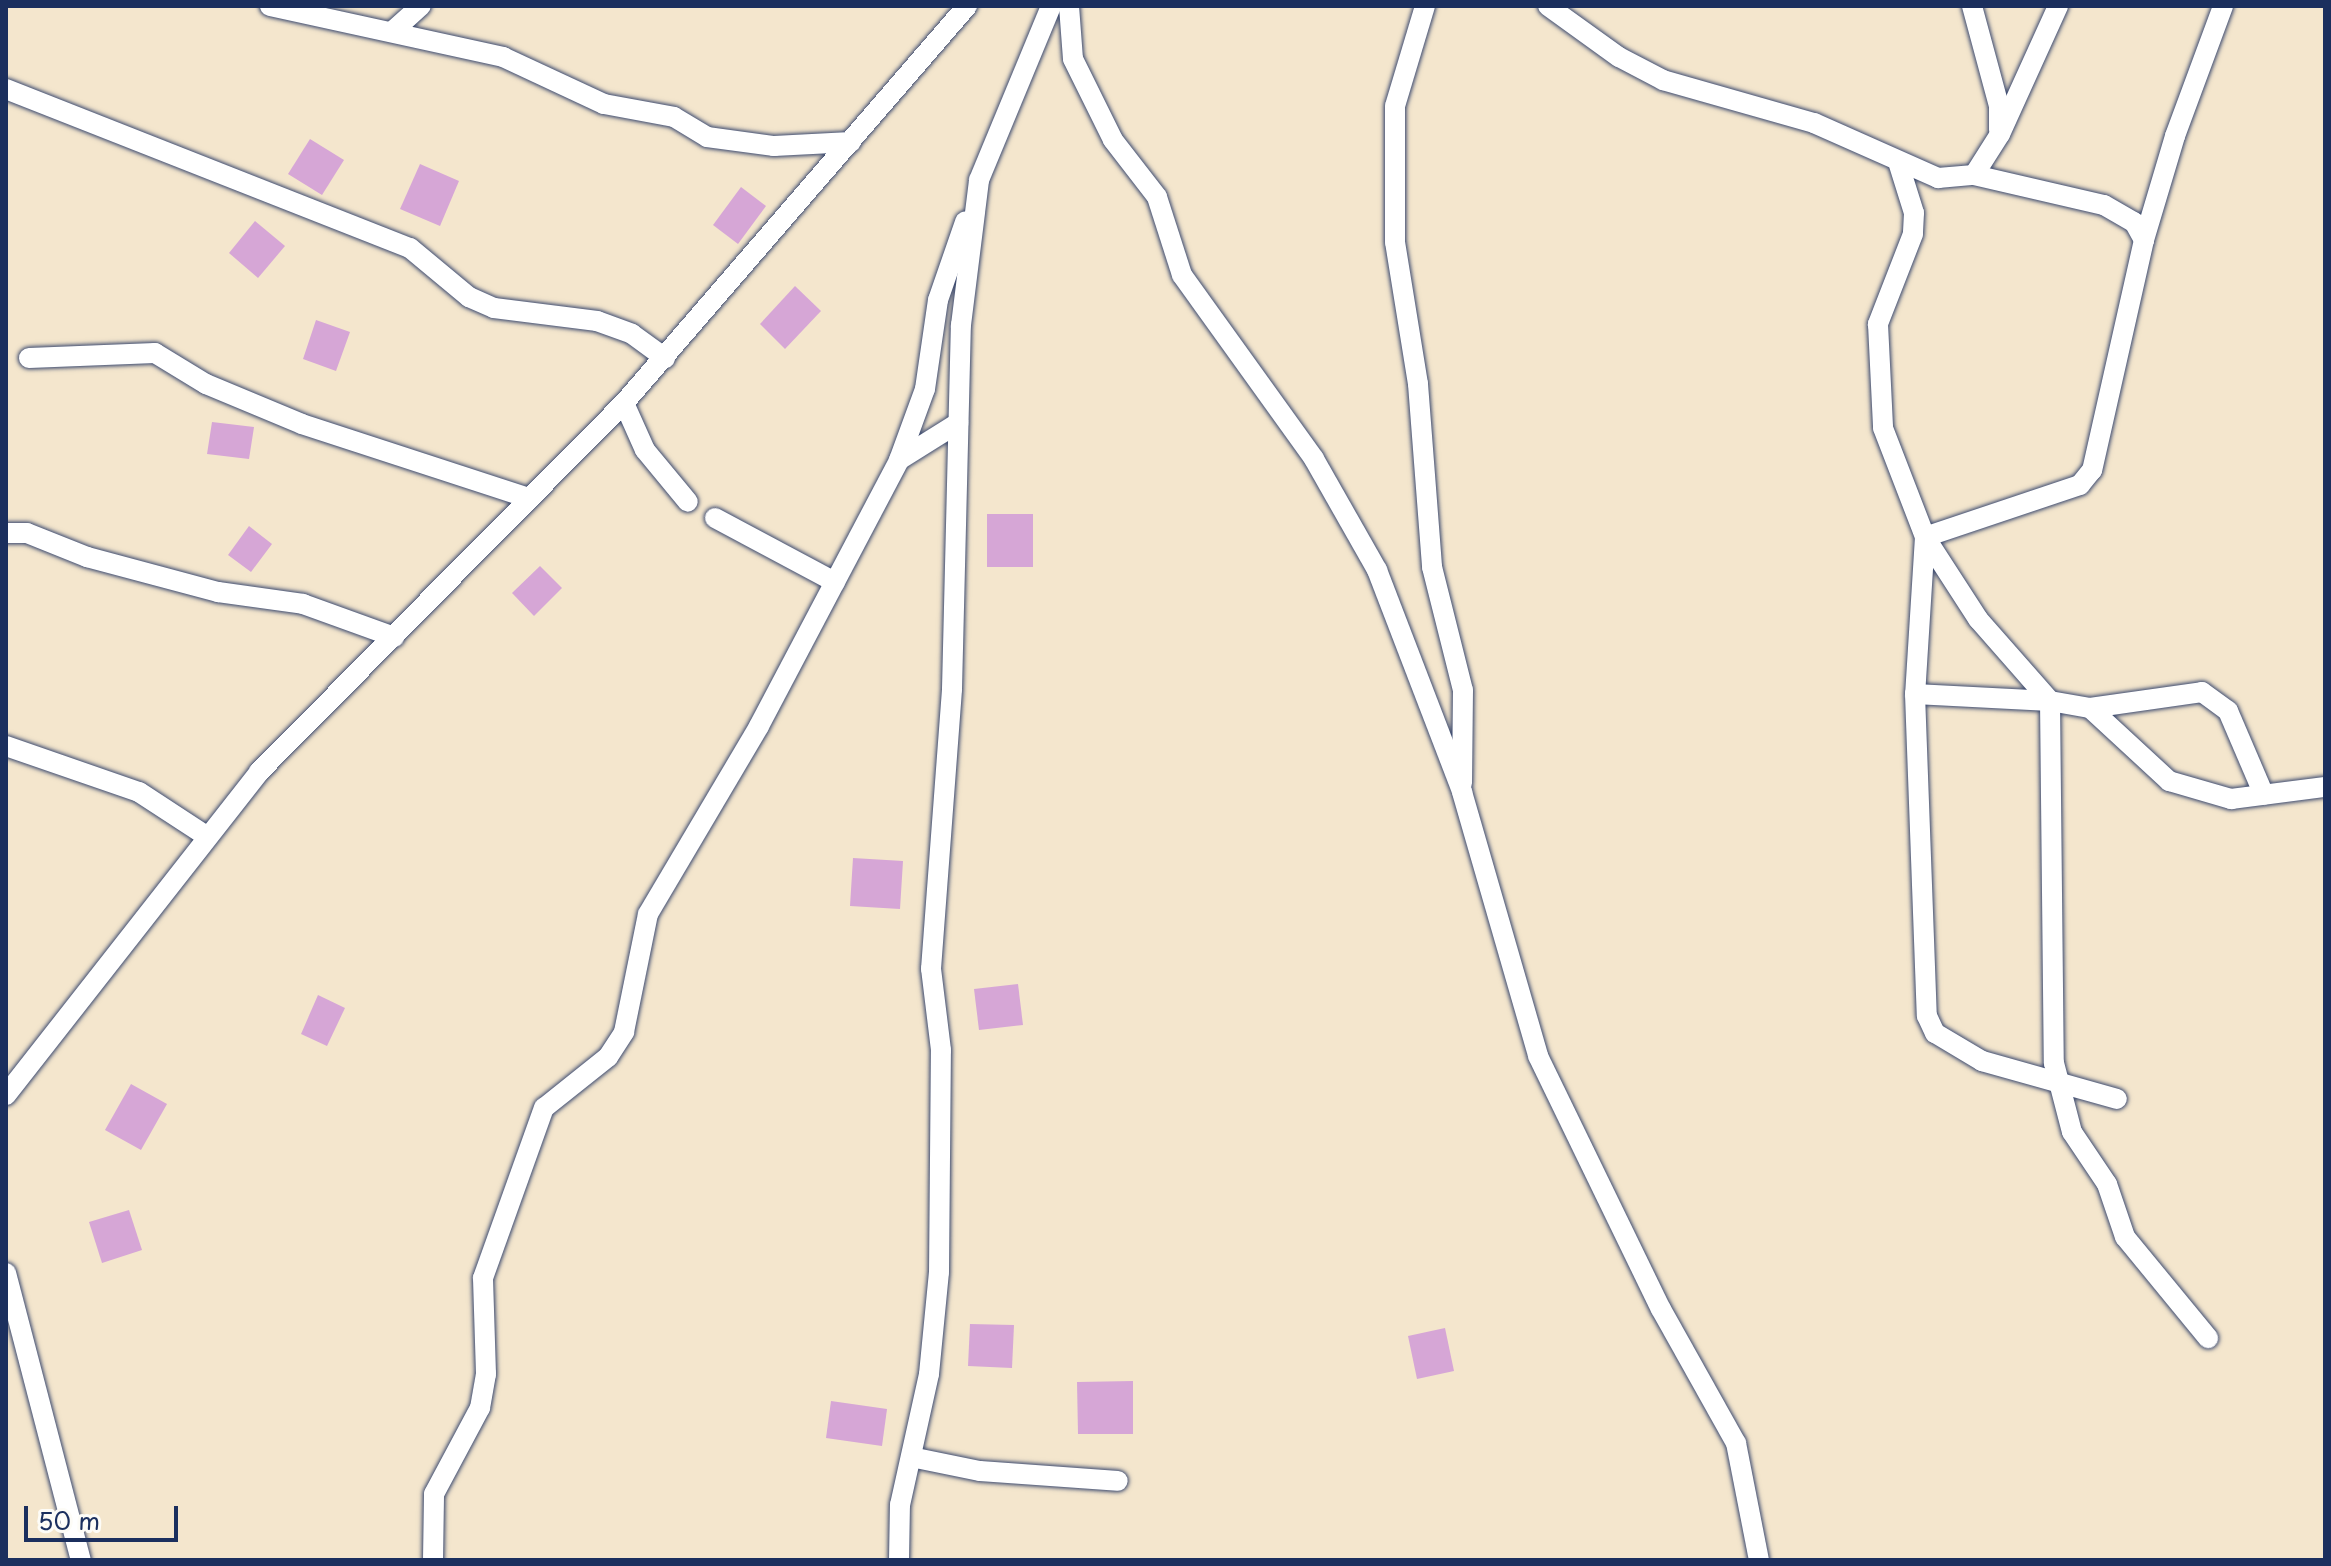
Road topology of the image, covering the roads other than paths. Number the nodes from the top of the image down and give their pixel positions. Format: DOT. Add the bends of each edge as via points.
graph roads {
  1 [pos="270,6"];
  2 [pos="421,6"];
  3 [pos="1051,6"];
  4 [pos="1069,6"];
  5 [pos="1425,6"];
  6 [pos="1548,6"];
  7 [pos="1972,6"];
  8 [pos="2058,6"];
  9 [pos="2223,6"];
  10 [pos="958,8"];
  11 [pos="394,30"];
  12 [pos="6,89"];
  13 [pos="2000,134"];
  14 [pos="851,142"];
  15 [pos="1899,165"];
  16 [pos="1974,175"];
  17 [pos="979,180"];
  18 [pos="2144,240"];
  19 [pos="29,358"];
  20 [pos="665,358"];
  21 [pos="624,403"];
  22 [pos="958,423"];
  23 [pos="899,460"];
  24 [pos="529,498"];
  25 [pos="688,502"];
  26 [pos="715,518"];
  27 [pos="6,533"];
  28 [pos="1925,537"];
  29 [pos="835,582"];
  30 [pos="394,637"];
  31 [pos="1915,694"];
  32 [pos="2050,701"];
  33 [pos="2090,708"];
  34 [pos="6,746"];
  35 [pos="2325,787"];
  36 [pos="1462,792"];
  37 [pos="2264,795"];
  38 [pos="208,837"];
  39 [pos="2059,1083"];
  40 [pos="6,1095"];
  41 [pos="2117,1099"];
  42 [pos="6,1273"];
  43 [pos="2208,1338"];
  44 [pos="911,1457"];
  45 [pos="1118,1481"];
  46 [pos="81,1560"];
  47 [pos="433,1560"];
  48 [pos="899,1560"];
  49 [pos="1759,1560"];
  1 -- 11 [label="street"];
  2 -- 11 [label="street"];
  3 -- 17 [label="street"];
  4 -- 36 [label="street" via="1073,59 1113,140 1157,197 1182,275 1314,459 1377,570"];
  5 -- 36 [label="street" via="1395,106 1395,242 1418,384 1432,567 1463,690"];
  6 -- 15 [label="street" via="1619,57 1663,80 1814,123"];
  7 -- 13 [label="street" via="1999,106"];
  8 -- 13 [label="street"];
  9 -- 18 [label="street"];
  10 -- 14 [label="street"];
  11 -- 14 [label="street" via="503,57 604,104 674,117 707,137 774,146"];
  12 -- 20 [label="street" via="410,248 469,297 494,308 597,321 632,334"];
  13 -- 16 [label="street"];
  14 -- 20 [label="street"];
  15 -- 16 [label="street" via="1938,178"];
  15 -- 28 [label="street" via="1914,213 1913,234 1878,324 1883,428"];
  16 -- 18 [label="street" via="2104,205 2134,222"];
  17 -- 22 [label="street" via="961,325"];
  17 -- 23 [label="street" via="938,300 925,389"];
  18 -- 28 [label="street" via="2092,470 2080,485"];
  19 -- 24 [label="street" via="155,353 206,384 302,424"];
  20 -- 21 [label="street"];
  21 -- 24 [label="street"];
  21 -- 25 [label="street" via="645,450"];
  22 -- 23 [label="street"];
  22 -- 44 [label="street" via="952,689 931,969 941,1050 939,1272 929,1374"];
  23 -- 29 [label="street"];
  24 -- 30 [label="street"];
  26 -- 29 [label="street"];
  27 -- 30 [label="street" via="27,533 87,557 218,592 303,604"];
  28 -- 31 [label="street"];
  28 -- 32 [label="street" via="1978,619"];
  29 -- 47 [label="street" via="759,726 648,914 624,1032 608,1057 544,1108 483,1278 486,1374 480,1408 434,1494"];
  30 -- 38 [label="street" via="259,772"];
  31 -- 32 [label="street"];
  31 -- 39 [label="street" via="1927,1016 1935,1033 1982,1061"];
  32 -- 33 [label="street"];
  32 -- 39 [label="street" via="2054,878 2049,986"];
  33 -- 37 [label="street" via="2169,781 2231,799"];
  33 -- 37 [label="street" via="2202,692 2228,711"];
  34 -- 38 [label="street" via="139,792"];
  35 -- 37 [label="street"];
  36 -- 49 [label="street" via="1538,1056 1661,1309 1736,1443"];
  38 -- 40 [label="street"];
  39 -- 41 [label="street"];
  39 -- 43 [label="street" via="2072,1132 2107,1184 2125,1237"];
  42 -- 46 [label="street"];
  44 -- 45 [label="street" via="980,1471"];
  44 -- 48 [label="street" via="900,1505"];
}
